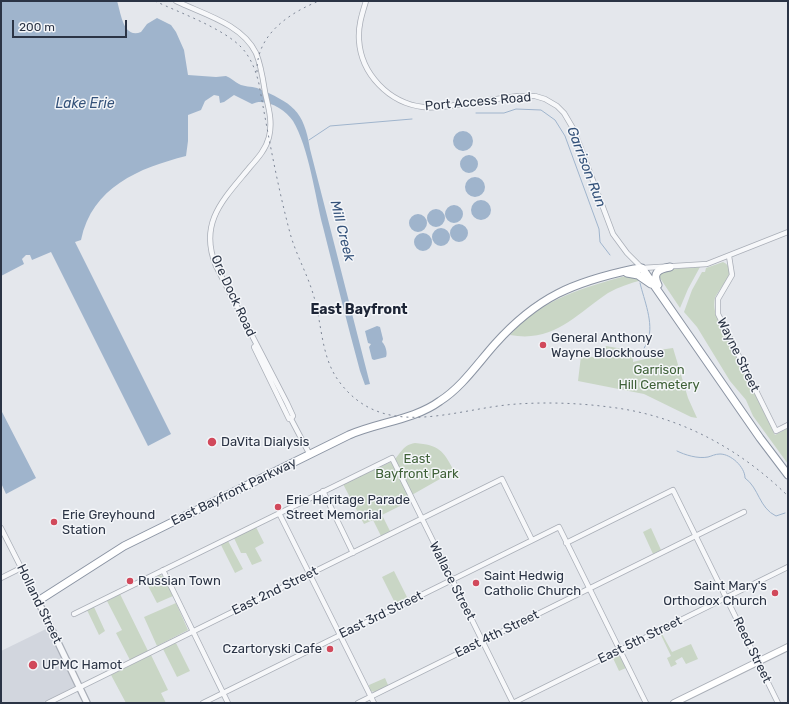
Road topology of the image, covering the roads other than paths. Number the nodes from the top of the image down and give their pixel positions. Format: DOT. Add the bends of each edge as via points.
graph roads {
  1 [pos="176,1"];
  2 [pos="366,1"];
  3 [pos="788,232"];
  4 [pos="729,256"];
  5 [pos="670,267"];
  6 [pos="642,268"];
  7 [pos="618,273"];
  8 [pos="663,296"];
  9 [pos="788,425"];
  10 [pos="310,455"];
  11 [pos="788,475"];
  12 [pos="323,491"];
  13 [pos="744,512"];
  14 [pos="279,513"];
  15 [pos="422,519"];
  16 [pos="1,528"];
  17 [pos="696,536"];
  18 [pos="532,540"];
  19 [pos="566,543"];
  20 [pos="353,552"];
  21 [pos="788,567"];
  22 [pos="22,568"];
  23 [pos="163,570"];
  24 [pos="310,573"];
  25 [pos="1,578"];
  26 [pos="452,580"];
  27 [pos="589,588"];
  28 [pos="726,598"];
  29 [pos="38,601"];
  30 [pos="74,614"];
  31 [pos="193,631"];
  32 [pos="340,636"];
  33 [pos="482,641"];
  34 [pos="788,647"];
  35 [pos="619,650"];
  36 [pos="758,662"];
  37 [pos="79,687"];
  38 [pos="223,693"];
  39 [pos="370,697"];
  40 [pos="48,703"];
  41 [pos="87,703"];
  42 [pos="203,703"];
  43 [pos="228,703"];
  44 [pos="358,703"];
  45 [pos="374,703"];
  46 [pos="513,703"];
  47 [pos="646,703"];
  48 [pos="674,703"];
  49 [pos="778,703"];
  1 -- 10 [label="street, Ore Dock Road" via="229,26 244,36 258,59 271,123 266,145 216,211 210,238 211,252 256,345 254,347 277,396"];
  2 -- 6 [label="street, Port Access Road" via="359,29 362,57 374,79 394,97 416,106 435,107 531,96 548,101 561,110 574,130 613,234"];
  3 -- 4 [label="street"];
  4 -- 5 [label="street" via="707,264"];
  4 -- 9 [label="street, Wayne Street" via="732,275 718,299 718,312 776,431"];
  5 -- 6 [label="street"];
  5 -- 8 [label="highway" via="659,269 656,274 655,280"];
  6 -- 7 [label="highway, East Bayfront Parkway"];
  6 -- 8 [label="highway"];
  7 -- 8 [label="highway" via="638,275"];
  7 -- 10 [label="highway, East Bayfront Parkway" via="568,288 535,306 509,328 454,390 434,405 364,429"];
  8 -- 11 [label="highway" via="734,402"];
  10 -- 29 [label="highway, East Bayfront Parkway" via="124,546"];
  12 -- 14 [label="street"];
  12 -- 15 [label="street, Wallace Street" via="392,458"];
  12 -- 20 [label="street"];
  13 -- 17 [label="street, East 4th Street"];
  14 -- 23 [label="street"];
  14 -- 24 [label="street"];
  15 -- 18 [label="street, East 2nd Street" via="502,479"];
  15 -- 20 [label="street, East 2nd Street"];
  15 -- 26 [label="street, Wallace Street"];
  16 -- 22 [label="street, Holland Street"];
  17 -- 19 [label="street, Reed Street" via="673,490"];
  17 -- 27 [label="street, East 4th Street"];
  17 -- 28 [label="street, Reed Street"];
  18 -- 19 [label="street, East 3rd Street" via="559,528"];
  18 -- 26 [label="street, East 3rd Street"];
  19 -- 27 [label="street"];
  20 -- 24 [label="street, East 2nd Street"];
  21 -- 28 [label="street, East 5th Street"];
  22 -- 25 [label="street"];
  22 -- 29 [label="street, Holland Street"];
  23 -- 30 [label="street"];
  23 -- 31 [label="street"];
  24 -- 31 [label="street, East 2nd Street"];
  24 -- 32 [label="street"];
  26 -- 32 [label="street, East 3rd Street"];
  26 -- 33 [label="street, Wallace Street"];
  27 -- 33 [label="street, East 4th Street"];
  27 -- 35 [label="street"];
  28 -- 35 [label="street, East 5th Street"];
  28 -- 36 [label="street, Reed Street"];
  29 -- 37 [label="street, Holland Street"];
  31 -- 37 [label="street, East 2nd Street"];
  31 -- 38 [label="street"];
  32 -- 38 [label="street, East 3rd Street"];
  32 -- 39 [label="street"];
  33 -- 39 [label="street, East 4th Street"];
  33 -- 46 [label="street, Wallace Street"];
  34 -- 36 [label="main road"];
  35 -- 46 [label="street, East 5th Street"];
  35 -- 47 [label="street"];
  36 -- 48 [label="main road"];
  36 -- 49 [label="street, Reed Street"];
  37 -- 40 [label="street, East 2nd Street"];
  37 -- 41 [label="street, Holland Street"];
  38 -- 42 [label="street, East 3rd Street"];
  38 -- 43 [label="street"];
  39 -- 44 [label="street, East 4th Street"];
  39 -- 45 [label="street"];
}
